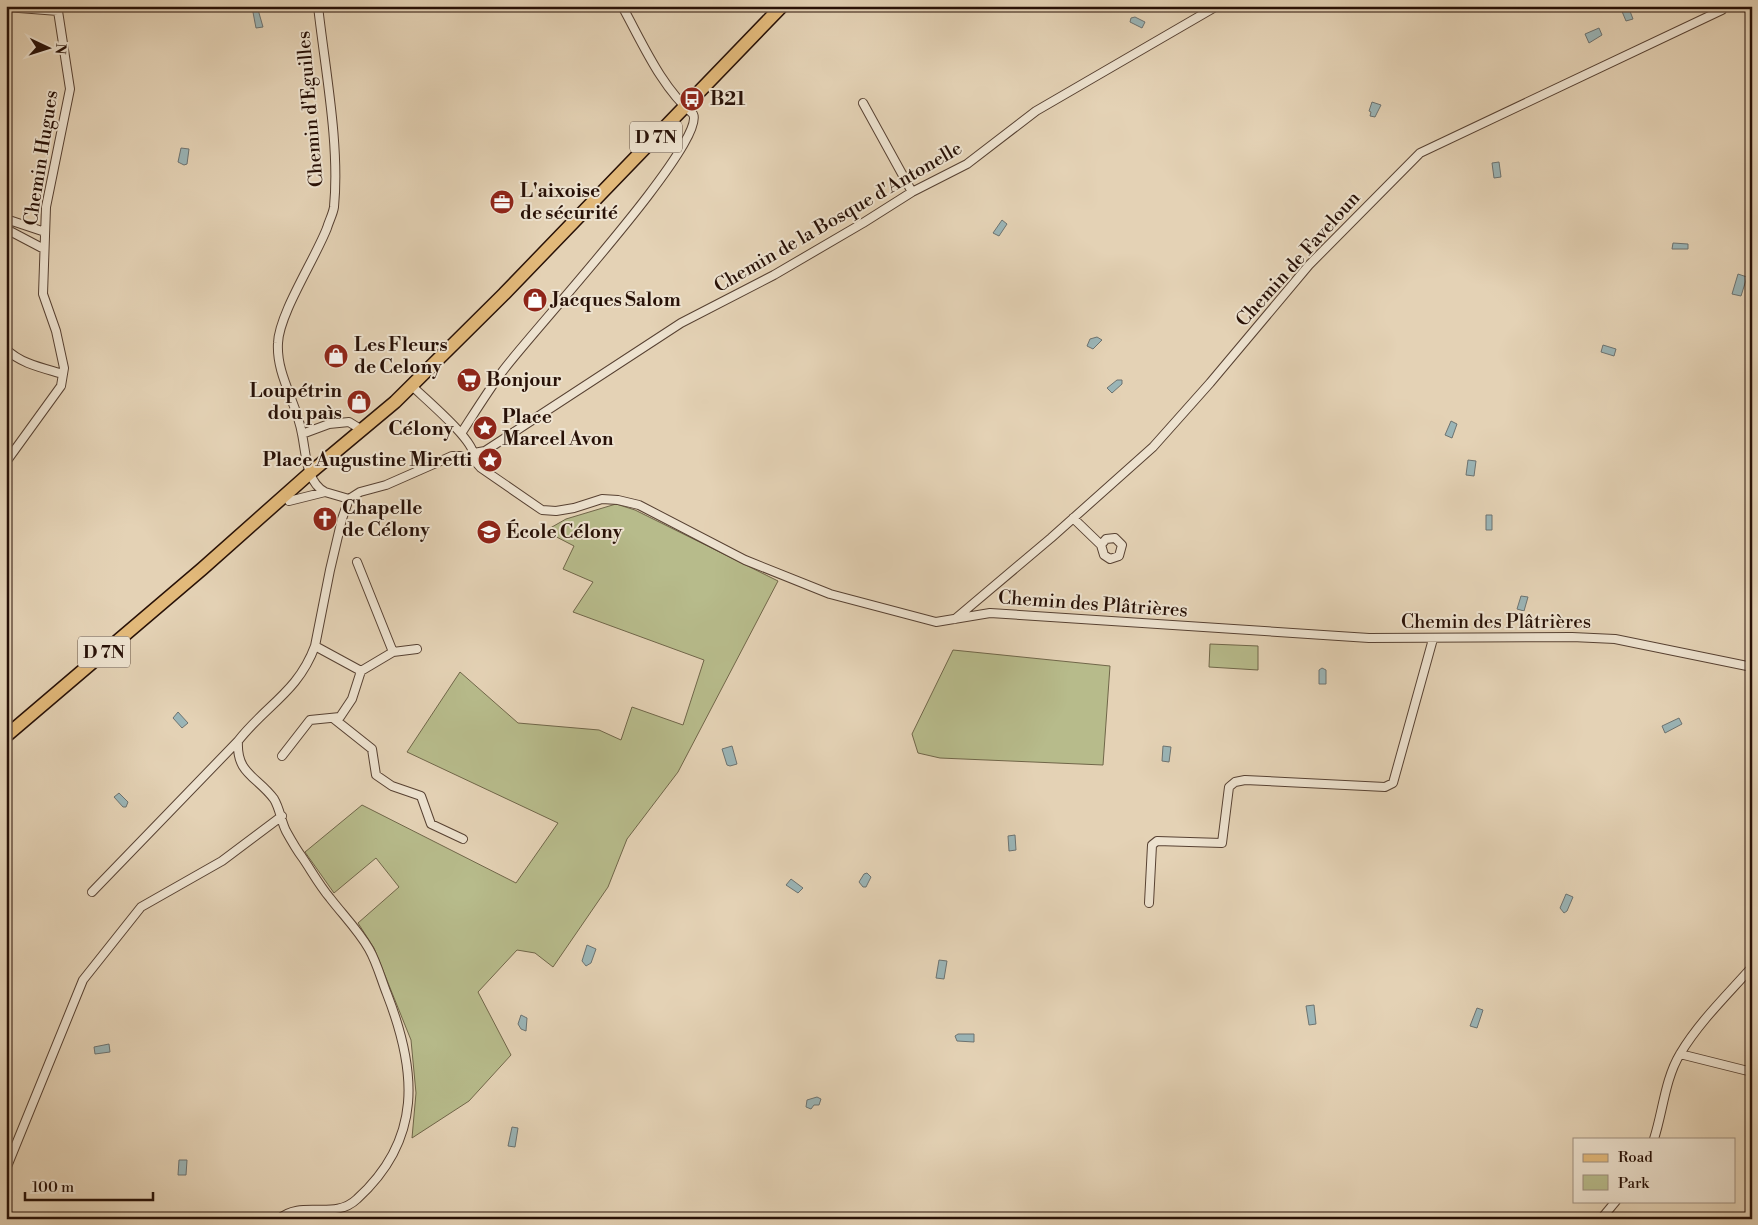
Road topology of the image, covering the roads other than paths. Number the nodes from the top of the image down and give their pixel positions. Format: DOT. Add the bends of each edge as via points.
graph roads {
  1 [pos="318,6"];
  2 [pos="622,6"];
  3 [pos="782,6"];
  4 [pos="1216,6"];
  5 [pos="1720,6"];
  6 [pos="6,7"];
  7 [pos="863,103"];
  8 [pos="685,107"];
  9 [pos="912,192"];
  10 [pos="6,219"];
  11 [pos="6,229"];
  12 [pos="45,232"];
  13 [pos="44,249"];
  14 [pos="6,349"];
  15 [pos="63,374"];
  16 [pos="413,388"];
  17 [pos="362,430"];
  18 [pos="462,432"];
  19 [pos="302,434"];
  20 [pos="472,453"];
  21 [pos="6,462"];
  22 [pos="312,476"];
  23 [pos="325,492"];
  24 [pos="349,499"];
  25 [pos="289,501"];
  26 [pos="1073,518"];
  27 [pos="1102,545"];
  28 [pos="357,562"];
  29 [pos="202,569"];
  30 [pos="954,619"];
  31 [pos="1433,638"];
  32 [pos="315,646"];
  33 [pos="417,649"];
  34 [pos="393,652"];
  35 [pos="1752,667"];
  36 [pos="361,671"];
  37 [pos="333,718"];
  38 [pos="6,736"];
  39 [pos="238,741"];
  40 [pos="282,756"];
  41 [pos="282,816"];
  42 [pos="464,839"];
  43 [pos="92,892"];
  44 [pos="1149,903"];
  45 [pos="1752,967"];
  46 [pos="1680,1054"];
  47 [pos="1752,1072"];
  48 [pos="1654,1138"];
  49 [pos="6,1169"];
  50 [pos="1615,1202"];
  51 [pos="279,1219"];
  52 [pos="1601,1219"];
  1 -- 19 [label="street, Chemin d'Eguilles" via="333,137 334,209 281,324 278,342 279,360"];
  2 -- 8 [label="street" via="661,74"];
  3 -- 8 [label="main road, D 7N"];
  4 -- 9 [label="street, Chemin de la Bosque d'Antonelle" via="1036,111 967,164"];
  5 -- 26 [label="street, Chemin de Faveloun" via="1722,10 1420,153 1309,265 1153,447"];
  6 -- 12 [label="street, Chemin Hugues" via="58,11 70,89 49,182"];
  7 -- 9 [label="street"];
  8 -- 16 [label="main road, D 7N"];
  8 -- 18 [label="street" via="695,117 675,160 638,211 502,371"];
  9 -- 20 [label="street, Chemin de la Bosque d'Antonelle" via="774,274 680,323 485,451"];
  10 -- 12 [label="street"];
  11 -- 13 [label="street"];
  12 -- 13 [label="street, Chemin Hugues"];
  13 -- 15 [label="street, Chemin Hugues" via="43,294 56,331"];
  14 -- 15 [label="street" via="31,365"];
  15 -- 21 [label="street" via="61,386"];
  16 -- 17 [label="main road, D 7N"];
  16 -- 18 [label="street"];
  16 -- 22 [label="main road, D 7N" via="386,419"];
  17 -- 19 [label="street" via="349,422 329,424"];
  17 -- 22 [label="main road, D 7N"];
  18 -- 20 [label="street"];
  19 -- 22 [label="street, Chemin d'Eguilles"];
  20 -- 24 [label="street" via="465,461 461,456 452,456"];
  20 -- 30 [label="street, Chemin des Plâtrières" via="481,468 542,510 565,510 602,499 639,505 745,560 830,594 936,622"];
  22 -- 23 [label="street" via="317,487"];
  22 -- 25 [label="main road, D 7N"];
  22 -- 29 [label="main road, D 7N"];
  23 -- 24 [label="street"];
  23 -- 25 [label="street"];
  24 -- 32 [label="street" via="330,570"];
  25 -- 29 [label="main road, D 7N"];
  26 -- 27 [label="street"];
  26 -- 30 [label="street, Chemin de Faveloun"];
  28 -- 34 [label="street"];
  29 -- 38 [label="main road, D 7N"];
  30 -- 31 [label="street, Chemin des Plâtrières" via="990,613 1369,638"];
  31 -- 35 [label="street, Chemin des Plâtrières" via="1615,639"];
  31 -- 44 [label="street" via="1393,783 1385,787 1235,782 1229,788 1222,843 1157,841 1152,845"];
  32 -- 36 [label="street"];
  32 -- 39 [label="street" via="309,662 291,689"];
  33 -- 34 [label="street"];
  34 -- 36 [label="street"];
  36 -- 37 [label="street" via="352,699 340,717"];
  37 -- 40 [label="street" via="310,720"];
  37 -- 42 [label="street" via="372,749 376,776 392,786 421,796 431,824"];
  39 -- 41 [label="street" via="240,764 274,800"];
  39 -- 43 [label="street"];
  41 -- 49 [label="street" via="222,861 142,907 83,980"];
  41 -- 51 [label="street" via="285,829 299,853 327,895 358,930 376,964 402,1032 409,1101 399,1144 375,1180 356,1200 341,1209 328,1211 297,1209"];
  45 -- 46 [label="street" via="1708,1016"];
  46 -- 47 [label="street"];
  46 -- 48 [label="street" via="1671,1074"];
  50 -- 52 [label="street"];
}
